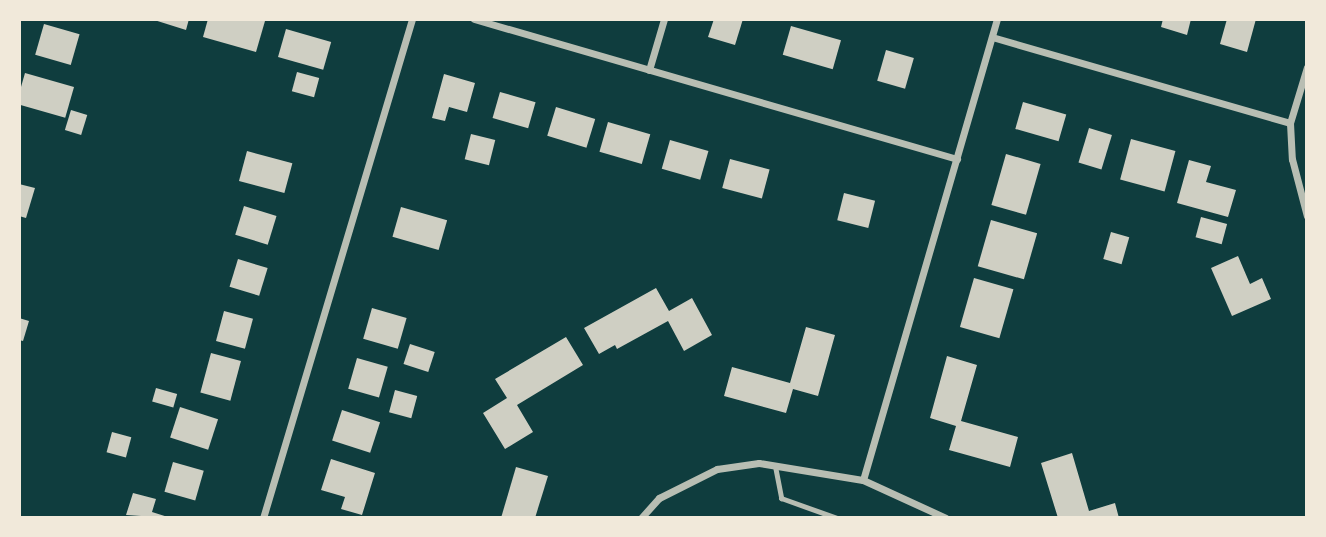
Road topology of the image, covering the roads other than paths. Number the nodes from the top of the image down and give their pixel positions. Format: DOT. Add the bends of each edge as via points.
graph roads {
  1 [pos="412,19"];
  2 [pos="474,19"];
  3 [pos="664,19"];
  4 [pos="997,19"];
  5 [pos="992,37"];
  6 [pos="1307,67"];
  7 [pos="649,70"];
  8 [pos="1290,123"];
  9 [pos="957,159"];
  10 [pos="1307,216"];
  11 [pos="775,466"];
  12 [pos="863,480"];
  13 [pos="932,511"];
  14 [pos="263,518"];
  15 [pos="641,518"];
  16 [pos="837,518"];
  17 [pos="923,518"];
  18 [pos="946,518"];
  1 -- 14 [label="street"];
  2 -- 7 [label="street"];
  3 -- 7 [label="street"];
  4 -- 5 [label="street"];
  5 -- 8 [label="street"];
  5 -- 9 [label="street"];
  6 -- 8 [label="street"];
  7 -- 9 [label="street"];
  8 -- 10 [label="street" via="1292,159"];
  9 -- 12 [label="street"];
  11 -- 12 [label="street"];
  11 -- 15 [label="street" via="759,463 717,469 659,498"];
  11 -- 16 [label="lane" via="781,498"];
  12 -- 13 [label="street"];
  13 -- 17 [label="lane"];
  13 -- 18 [label="street"];
}
